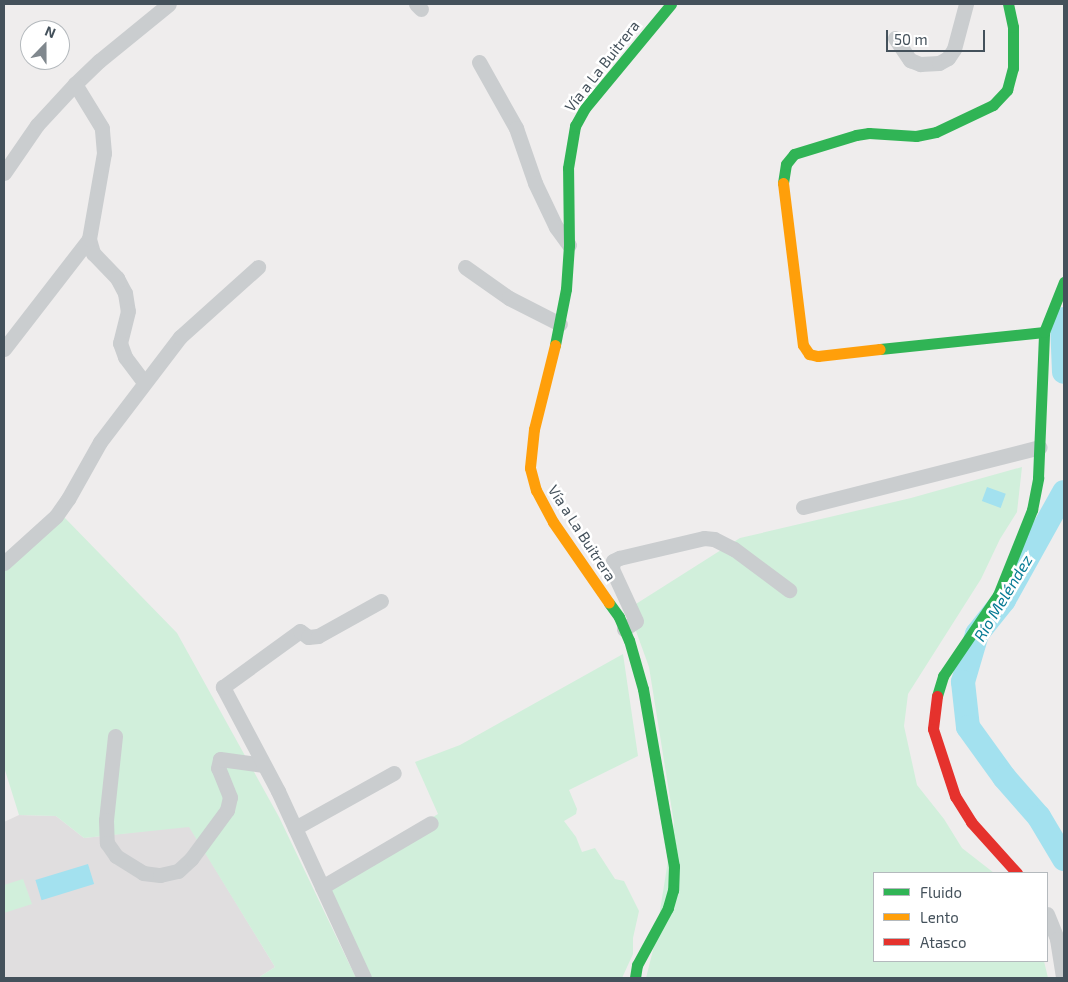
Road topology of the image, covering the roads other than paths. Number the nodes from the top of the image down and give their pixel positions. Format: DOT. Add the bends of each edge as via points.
graph roads {
  1 [pos="169,4"];
  2 [pos="671,4"];
  3 [pos="966,4"];
  4 [pos="1008,4"];
  5 [pos="895,38"];
  6 [pos="479,62"];
  7 [pos="76,84"];
  8 [pos="4,174"];
  9 [pos="89,239"];
  10 [pos="569,245"];
  11 [pos="258,267"];
  12 [pos="465,267"];
  13 [pos="1064,282"];
  14 [pos="560,324"];
  15 [pos="1044,332"];
  16 [pos="4,349"];
  17 [pos="144,382"];
  18 [pos="1040,447"];
  19 [pos="803,507"];
  20 [pos="4,563"];
  21 [pos="789,590"];
  22 [pos="381,601"];
  23 [pos="624,629"];
  24 [pos="115,736"];
  25 [pos="264,765"];
  26 [pos="394,772"];
  27 [pos="431,823"];
  28 [pos="295,828"];
  29 [pos="1016,872"];
  30 [pos="322,887"];
  31 [pos="1048,916"];
  32 [pos="364,978"];
  33 [pos="635,978"];
  34 [pos="1063,978"];
  1 -- 7 [label="street"];
  2 -- 10 [label="street, Vía a La Buitrera" via="585,108 575,126 568,168"];
  3 -- 5 [label="street" via="954,49 939,63 920,64 910,60"];
  4 -- 15 [label="street" via="1013,27 1013,68 1007,90 993,105 936,132 916,136 856,135 794,154 782,177 804,345 808,354 818,356"];
  6 -- 10 [label="street" via="516,128 535,184 556,227"];
  7 -- 8 [label="street" via="37,125"];
  7 -- 9 [label="street" via="102,128 104,153"];
  9 -- 16 [label="street"];
  9 -- 17 [label="street" via="93,253 118,278 125,293 128,311 120,343 125,357"];
  10 -- 14 [label="street, Vía a La Buitrera"];
  11 -- 17 [label="street" via="180,337"];
  12 -- 14 [label="street" via="509,298"];
  13 -- 15 [label="street"];
  14 -- 23 [label="street, Vía a La Buitrera" via="534,429 530,468 536,490 553,522"];
  15 -- 18 [label="street"];
  17 -- 20 [label="street" via="100,442 56,516"];
  18 -- 19 [label="street"];
  18 -- 29 [label="street" via="1032,510 1013,560 998,594 943,676 934,704 932,729 954,796 971,822"];
  21 -- 23 [label="street" via="720,540 704,538 678,544 613,561 612,569 636,620"];
  22 -- 25 [label="street" via="318,636 308,637 300,631 223,687"];
  23 -- 33 [label="street, Vía a La Buitrera" via="643,689 674,866 668,908 637,965"];
  24 -- 25 [label="street" via="106,820 107,843 116,856 143,873 160,875 178,871 191,859 227,810 230,798 218,768 220,759"];
  25 -- 28 [label="street"];
  26 -- 28 [label="street"];
  27 -- 30 [label="street"];
  28 -- 30 [label="street"];
  30 -- 32 [label="street"];
  31 -- 34 [label="street" via="1057,939"];
}
